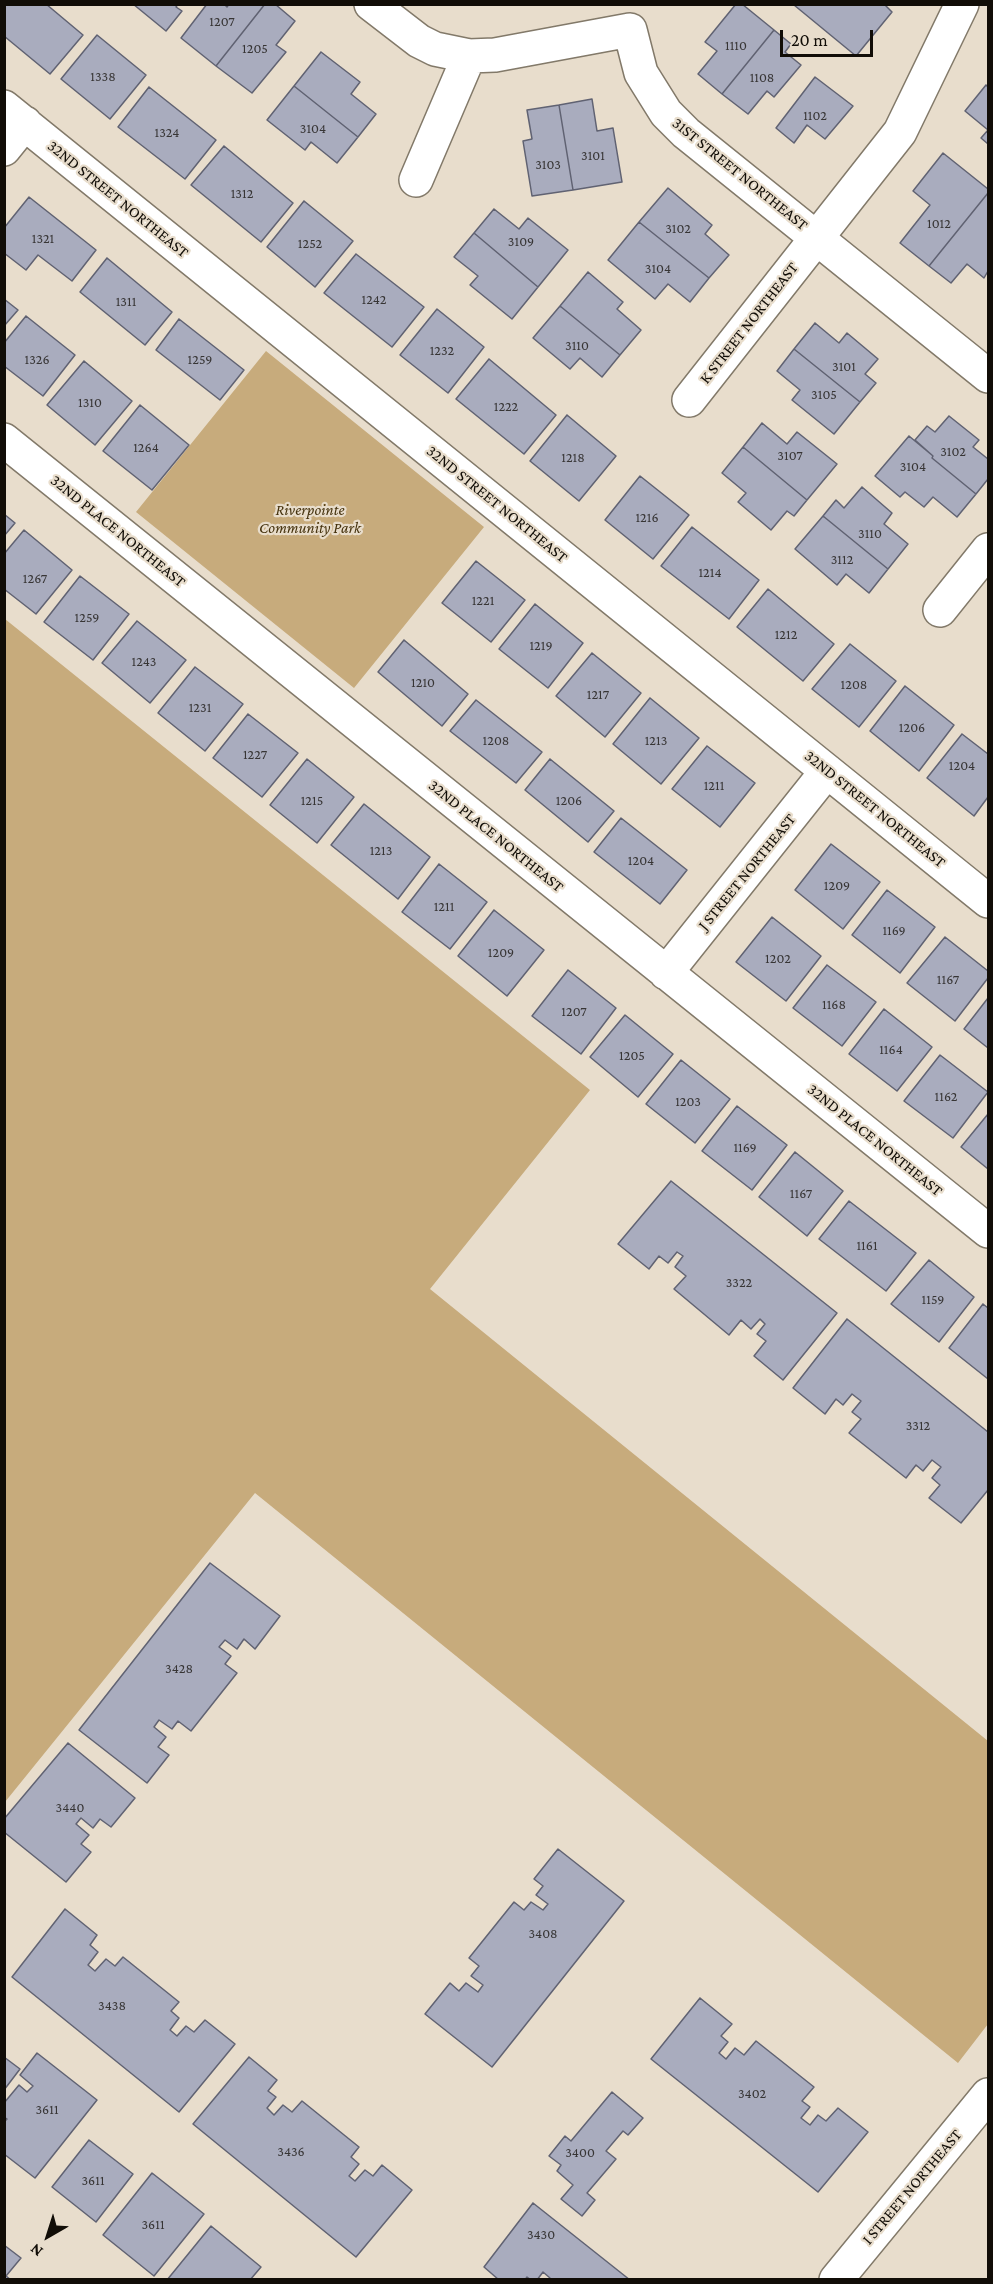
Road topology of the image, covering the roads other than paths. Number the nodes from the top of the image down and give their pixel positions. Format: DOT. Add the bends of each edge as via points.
graph roads {
  1 [pos="370,4"];
  2 [pos="962,4"];
  3 [pos="630,17"];
  4 [pos="469,56"];
  5 [pos="15,115"];
  6 [pos="4,148"];
  7 [pos="416,180"];
  8 [pos="817,237"];
  9 [pos="988,376"];
  10 [pos="689,399"];
  11 [pos="4,440"];
  12 [pos="988,550"];
  13 [pos="940,610"];
  14 [pos="827,771"];
  15 [pos="988,901"];
  16 [pos="666,972"];
  17 [pos="988,1231"];
  18 [pos="988,2096"];
  19 [pos="836,2280"];
  1 -- 4 [label="street, 31ST STREET NORTHEAST" via="419,41 435,49"];
  2 -- 8 [label="street, K STREET NORTHEAST" via="900,132"];
  3 -- 4 [label="street, 31ST STREET NORTHEAST" via="495,55"];
  3 -- 8 [label="street, 31ST STREET NORTHEAST" via="641,74 666,113"];
  4 -- 7 [label="street"];
  5 -- 6 [label="street"];
  5 -- 14 [label="street, 32ND STREET NORTHEAST"];
  8 -- 9 [label="street, 31ST STREET NORTHEAST"];
  8 -- 10 [label="street, K STREET NORTHEAST"];
  11 -- 16 [label="street, 32ND PLACE NORTHEAST"];
  12 -- 13 [label="street"];
  14 -- 15 [label="street, 32ND STREET NORTHEAST"];
  14 -- 16 [label="street, J STREET NORTHEAST"];
  16 -- 17 [label="street, 32ND PLACE NORTHEAST"];
  18 -- 19 [label="street, I STREET NORTHEAST"];
}
